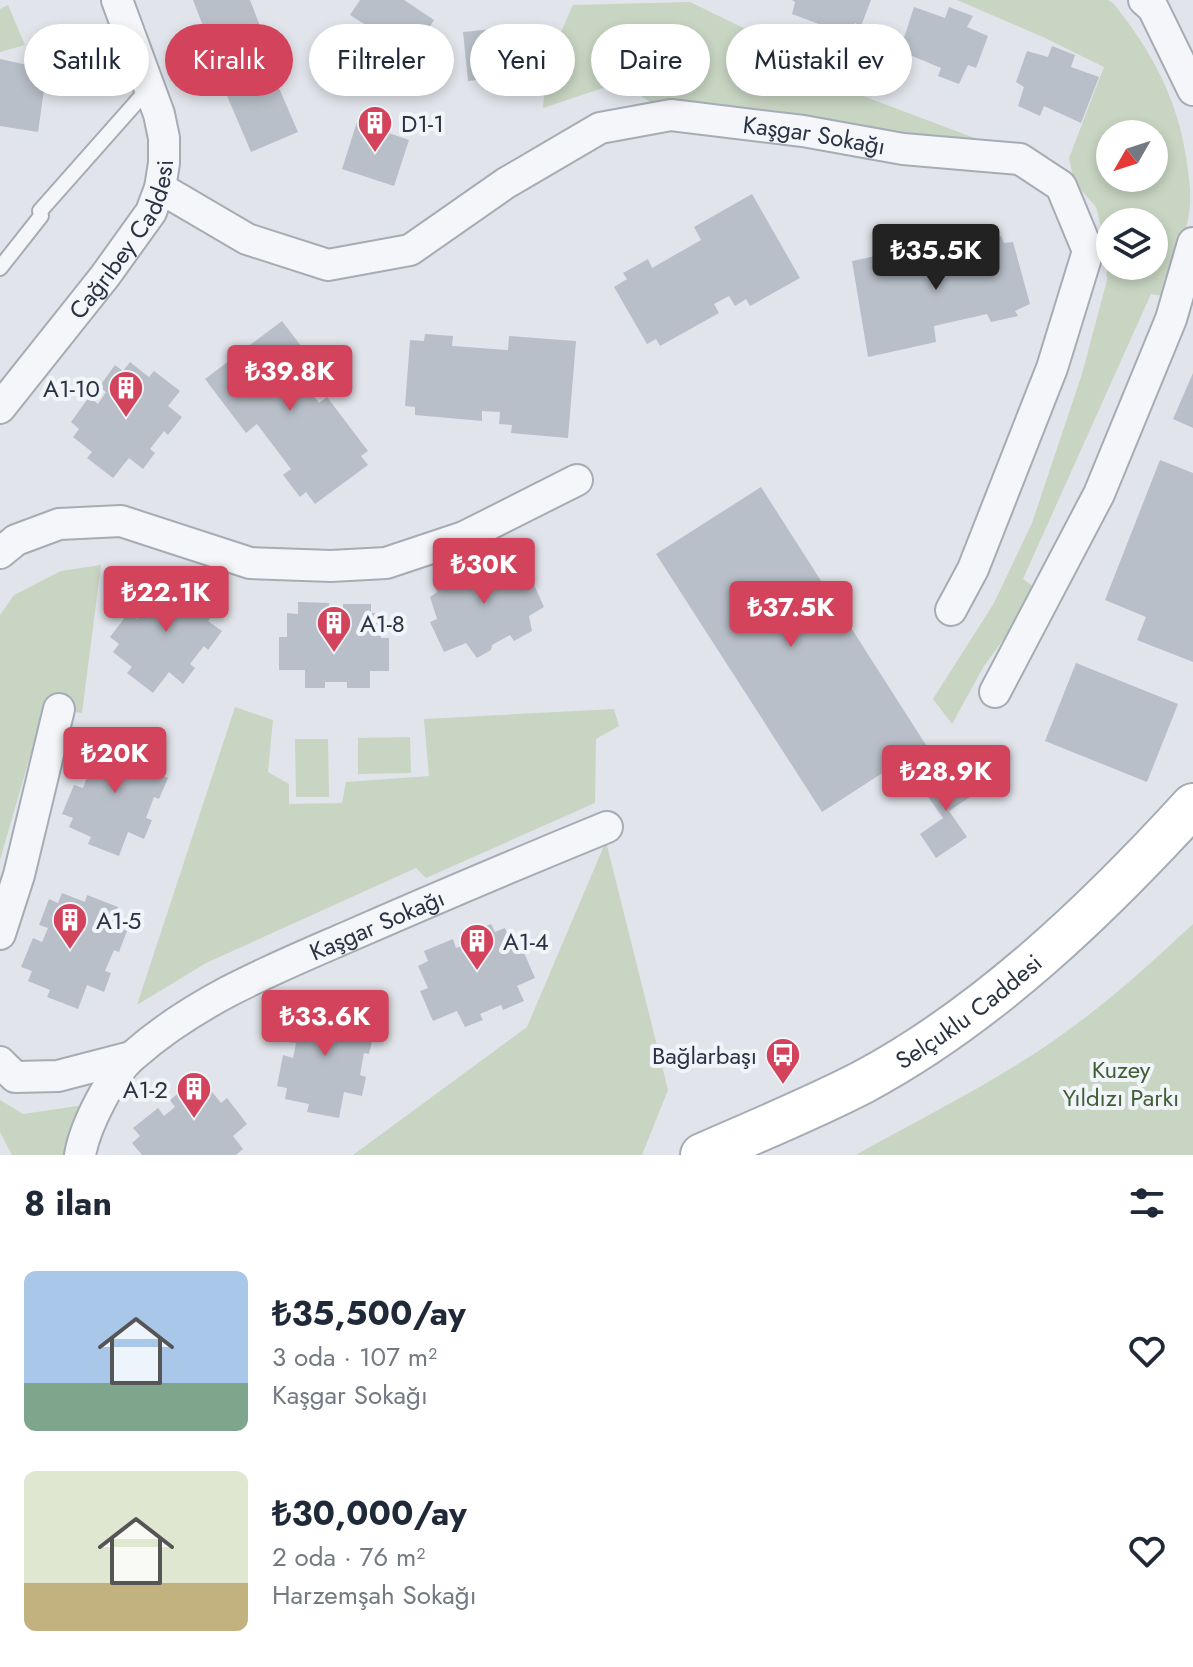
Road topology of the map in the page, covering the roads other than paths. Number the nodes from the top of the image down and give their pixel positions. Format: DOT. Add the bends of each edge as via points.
graph roads {
  1 [pos="117,0"];
  2 [pos="1144,0"];
  3 [pos="125,24"];
  4 [pos="1193,90"];
  5 [pos="149,91"];
  6 [pos="142,96"];
  7 [pos="160,188"];
  8 [pos="1193,243"];
  9 [pos="0,268"];
  10 [pos="0,408"];
  11 [pos="577,480"];
  12 [pos="0,553"];
  13 [pos="951,610"];
  14 [pos="995,692"];
  15 [pos="59,709"];
  16 [pos="1193,805"];
  17 [pos="607,827"];
  18 [pos="0,934"];
  19 [pos="131,1057"];
  20 [pos="0,1062"];
  21 [pos="80,1155"];
  22 [pos="702,1155"];
  1 -- 3 [label="street, Cağrıbey Caddesi"];
  2 -- 4 [label="street" via="1153,8"];
  5 -- 7 [label="street, Cağrıbey Caddesi" via="164,138"];
  6 -- 9 [label="lane"];
  7 -- 10 [label="street, Cağrıbey Caddesi" via="151,212 105,276"];
  7 -- 13 [label="street, Kaşgar Sokağı" via="247,239 328,265 410,250 506,183 600,128 671,115 903,149 1020,159 1061,186 1088,251 1052,368 973,569"];
  8 -- 14 [label="street" via="1171,319 1099,494"];
  11 -- 12 [label="street" via="464,537 386,563 250,563 121,521 59,524 16,540"];
  15 -- 18 [label="street"];
  16 -- 22 [label="street, Selçuklu Caddesi" via="1129,876 960,1020 863,1082"];
  17 -- 19 [label="street, Kaşgar Sokağı" via="270,970 219,995"];
  19 -- 20 [label="street" via="58,1076 15,1077"];
  19 -- 21 [label="street, Kaşgar Sokağı" via="107,1090"];
}
